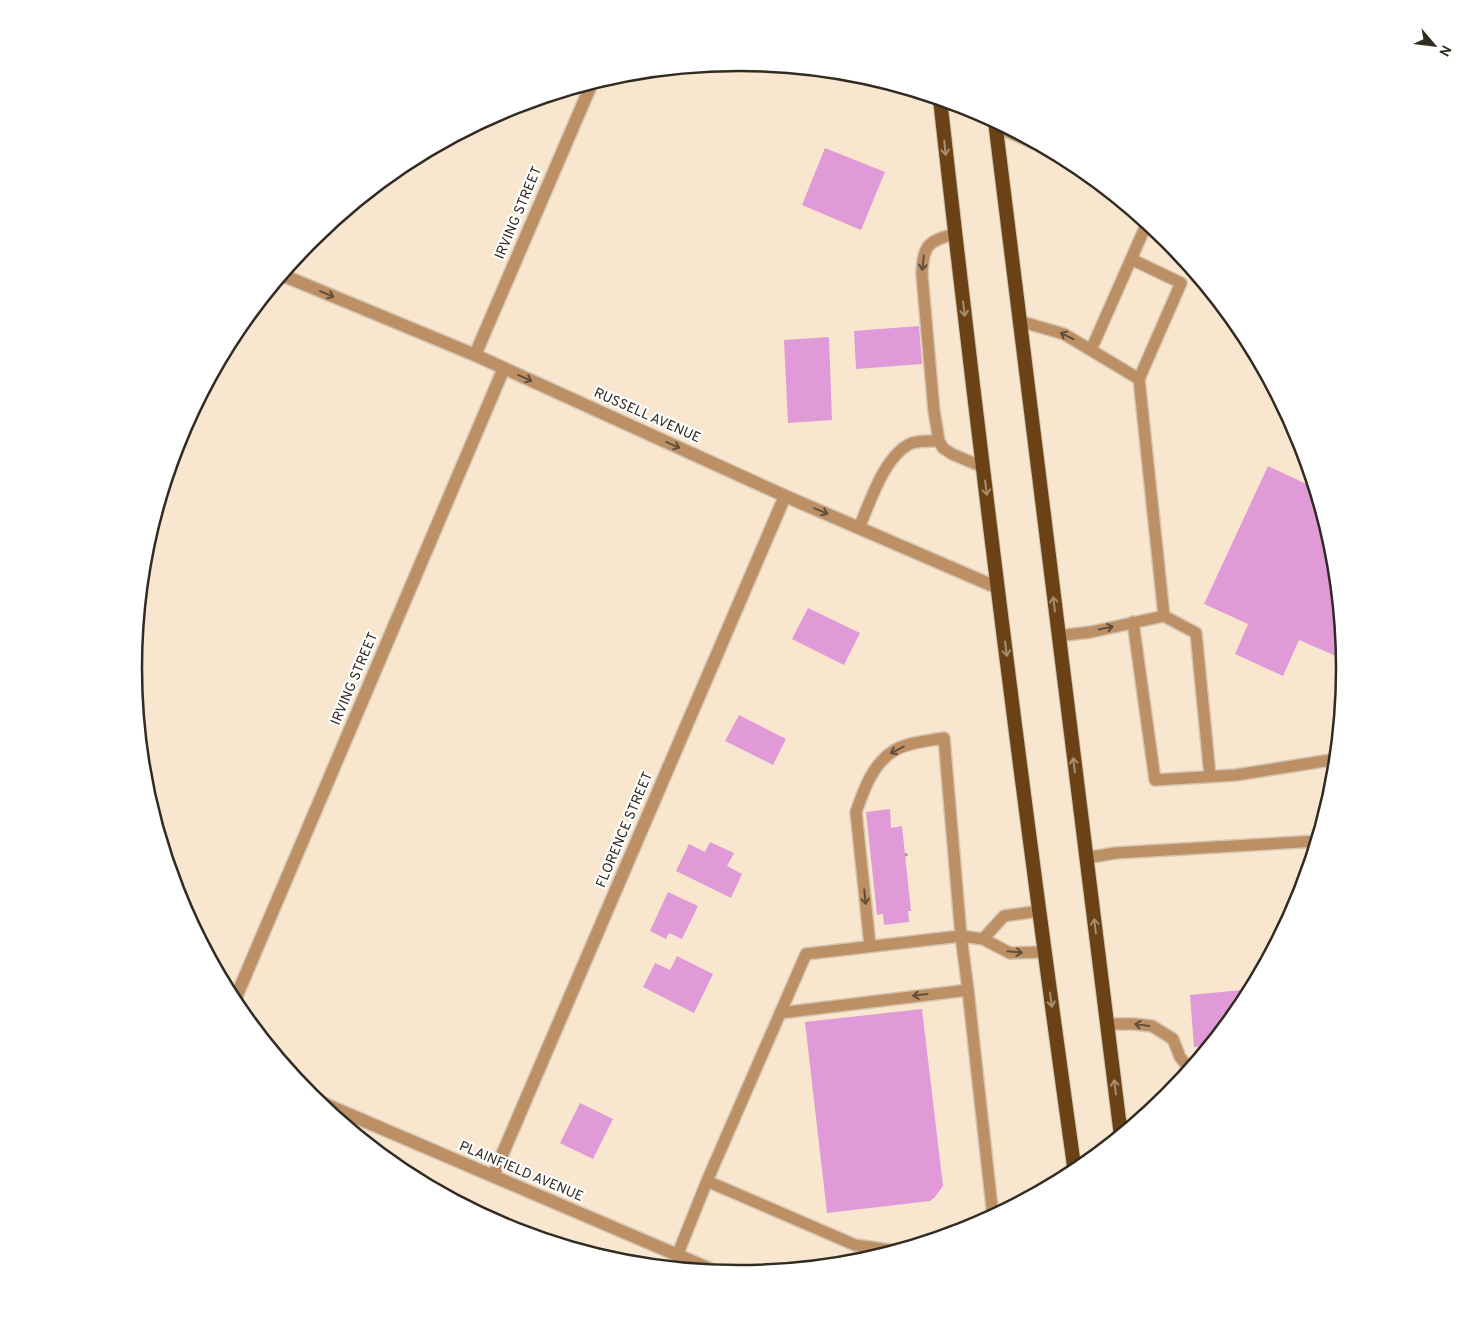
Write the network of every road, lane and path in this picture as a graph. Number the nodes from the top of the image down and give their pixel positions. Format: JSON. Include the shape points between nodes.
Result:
{"nodes":[{"id":1,"x":588,"y":91,"type":"edge"},
{"id":2,"x":941,"y":107,"type":"edge"},
{"id":3,"x":996,"y":129,"type":"edge"},
{"id":4,"x":1144,"y":229,"type":"edge"},
{"id":5,"x":955,"y":234,"type":"junction"},
{"id":6,"x":1131,"y":259,"type":"junction"},
{"id":7,"x":288,"y":277,"type":"edge"},
{"id":8,"x":1019,"y":321,"type":"junction"},
{"id":9,"x":1091,"y":350,"type":"junction"},
{"id":10,"x":475,"y":355,"type":"junction"},
{"id":11,"x":504,"y":368,"type":"junction"},
{"id":12,"x":1139,"y":379,"type":"junction"},
{"id":13,"x":939,"y":441,"type":"junction"},
{"id":14,"x":983,"y":466,"type":"junction"},
{"id":15,"x":785,"y":496,"type":"junction"},
{"id":16,"x":859,"y":528,"type":"junction"},
{"id":17,"x":998,"y":588,"type":"junction"},
{"id":18,"x":1164,"y":616,"type":"junction"},
{"id":19,"x":1134,"y":622,"type":"junction"},
{"id":20,"x":1058,"y":636,"type":"junction"},
{"id":21,"x":1330,"y":759,"type":"edge"},
{"id":22,"x":1210,"y":776,"type":"junction"},
{"id":23,"x":1311,"y":841,"type":"edge"},
{"id":24,"x":910,"y":854,"type":"dead end"},
{"id":25,"x":905,"y":855,"type":"dead end"},
{"id":26,"x":1086,"y":858,"type":"junction"},
{"id":27,"x":1039,"y":911,"type":"junction"},
{"id":28,"x":961,"y":936,"type":"junction"},
{"id":29,"x":983,"y":938,"type":"junction"},
{"id":30,"x":870,"y":946,"type":"junction"},
{"id":31,"x":1044,"y":952,"type":"junction"},
{"id":32,"x":968,"y":990,"type":"junction"},
{"id":33,"x":238,"y":992,"type":"edge"},
{"id":34,"x":780,"y":1013,"type":"junction"},
{"id":35,"x":1107,"y":1024,"type":"junction"},
{"id":36,"x":1186,"y":1065,"type":"edge"},
{"id":37,"x":336,"y":1109,"type":"edge"},
{"id":38,"x":1120,"y":1128,"type":"edge"},
{"id":39,"x":1074,"y":1163,"type":"edge"},
{"id":40,"x":493,"y":1176,"type":"junction"},
{"id":41,"x":707,"y":1181,"type":"junction"},
{"id":42,"x":991,"y":1210,"type":"edge"},
{"id":43,"x":879,"y":1248,"type":"edge"},
{"id":44,"x":678,"y":1256,"type":"junction"},
{"id":45,"x":696,"y":1264,"type":"edge"}],
"edges":[{"from":1,"to":10,"type":"street","name":"IRVING STREET"},
{"from":2,"to":5,"type":"highway","one_way":true},
{"from":3,"to":8,"type":"highway"},
{"from":4,"to":6,"type":"lane"},
{"from":5,"to":13,"type":"lane","one_way":true,"via":[[937,238],[927,245],[923,257],[925,321]]},
{"from":5,"to":14,"type":"highway","one_way":true},
{"from":6,"to":9,"type":"lane"},
{"from":6,"to":12,"type":"lane","via":[[1181,283]]},
{"from":7,"to":10,"type":"street","name":"RUSSELL AVENUE","one_way":true},
{"from":9,"to":8,"type":"lane","one_way":true,"via":[[1064,334]]},
{"from":20,"to":8,"type":"highway","one_way":true},
{"from":9,"to":12,"type":"lane"},
{"from":10,"to":11,"type":"street","name":"RUSSELL AVENUE"},
{"from":11,"to":15,"type":"street","name":"RUSSELL AVENUE","one_way":true},
{"from":11,"to":33,"type":"street","name":"IRVING STREET"},
{"from":12,"to":18,"type":"lane"},
{"from":13,"to":14,"type":"lane","via":[[952,454]]},
{"from":13,"to":16,"type":"lane","via":[[911,443],[894,455]]},
{"from":14,"to":17,"type":"highway","one_way":true},
{"from":15,"to":16,"type":"street","name":"RUSSELL AVENUE","one_way":true},
{"from":15,"to":40,"type":"street","name":"FLORENCE STREET"},
{"from":16,"to":17,"type":"street","name":"RUSSELL AVENUE"},
{"from":17,"to":27,"type":"highway","one_way":true},
{"from":18,"to":19,"type":"lane"},
{"from":18,"to":22,"type":"lane","via":[[1196,633]]},
{"from":20,"to":19,"type":"lane","one_way":true},
{"from":19,"to":22,"type":"lane","via":[[1154,780]]},
{"from":26,"to":20,"type":"highway","one_way":true},
{"from":21,"to":22,"type":"lane","via":[[1236,775]]},
{"from":23,"to":26,"type":"lane","via":[[1115,853]]},
{"from":24,"to":25,"type":"path"},
{"from":35,"to":26,"type":"highway","one_way":true},
{"from":27,"to":29,"type":"lane","via":[[1004,916]]},
{"from":27,"to":31,"type":"highway"},
{"from":28,"to":29,"type":"lane"},
{"from":28,"to":30,"type":"lane"},
{"from":28,"to":30,"type":"lane","one_way":true,"via":[[944,738],[910,744],[886,757],[875,768],[861,797],[856,812]]},
{"from":28,"to":32,"type":"lane"},
{"from":29,"to":31,"type":"lane","one_way":true,"via":[[1010,953]]},
{"from":30,"to":34,"type":"lane","via":[[806,954]]},
{"from":31,"to":39,"type":"highway","one_way":true},
{"from":32,"to":34,"type":"lane","one_way":true},
{"from":32,"to":42,"type":"lane"},
{"from":34,"to":41,"type":"lane"},
{"from":36,"to":35,"type":"lane","one_way":true,"via":[[1173,1039],[1152,1026]]},
{"from":38,"to":35,"type":"highway","one_way":true},
{"from":37,"to":40,"type":"street","name":"PLAINFIELD AVENUE"},
{"from":40,"to":44,"type":"street","name":"PLAINFIELD AVENUE"},
{"from":41,"to":43,"type":"lane","via":[[855,1245]]},
{"from":41,"to":44,"type":"lane"},
{"from":44,"to":45,"type":"street","name":"PLAINFIELD AVENUE"}]}
